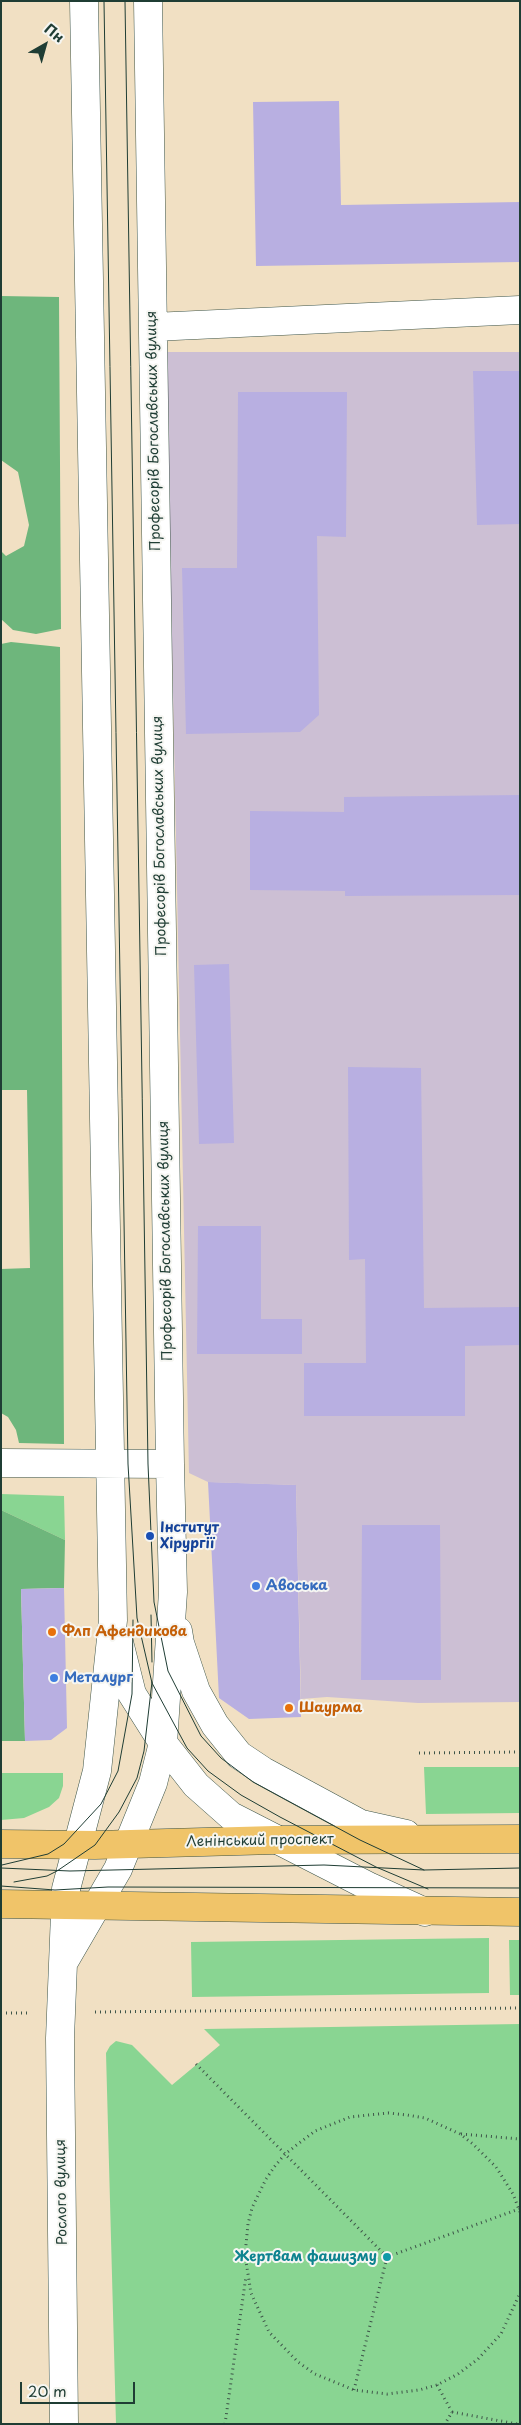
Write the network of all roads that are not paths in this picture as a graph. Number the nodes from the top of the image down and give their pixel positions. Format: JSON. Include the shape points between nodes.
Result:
{"nodes":[{"id":1,"x":84,"y":1,"type":"edge"},
{"id":2,"x":148,"y":1,"type":"edge"},
{"id":3,"x":520,"y":310,"type":"edge"},
{"id":4,"x":153,"y":327,"type":"junction"},
{"id":5,"x":1,"y":1463,"type":"edge"},
{"id":6,"x":109,"y":1463,"type":"junction"},
{"id":7,"x":170,"y":1464,"type":"junction"},
{"id":8,"x":174,"y":1592,"type":"junction"},
{"id":9,"x":113,"y":1620,"type":"junction"},
{"id":10,"x":163,"y":1742,"type":"junction"},
{"id":11,"x":520,"y":1839,"type":"edge"},
{"id":12,"x":275,"y":1840,"type":"junction"},
{"id":13,"x":430,"y":1840,"type":"junction"},
{"id":14,"x":130,"y":1842,"type":"junction"},
{"id":15,"x":1,"y":1844,"type":"edge"},
{"id":16,"x":76,"y":1844,"type":"junction"},
{"id":17,"x":1,"y":1904,"type":"edge"},
{"id":18,"x":65,"y":1904,"type":"junction"},
{"id":19,"x":98,"y":1904,"type":"junction"},
{"id":20,"x":427,"y":1912,"type":"junction"},
{"id":21,"x":520,"y":1912,"type":"edge"},
{"id":22,"x":64,"y":1961,"type":"junction"},
{"id":23,"x":64,"y":2424,"type":"edge"}],
"edges":[{"from":1,"to":6,"type":"street"},
{"from":2,"to":4,"type":"street","name":"Професорів Богославських вулиця"},
{"from":3,"to":4,"type":"street"},
{"from":4,"to":7,"type":"street","name":"Професорів Богославських вулиця"},
{"from":5,"to":6,"type":"street"},
{"from":6,"to":7,"type":"street"},
{"from":6,"to":9,"type":"street"},
{"from":7,"to":8,"type":"street","name":"Професорів Богославських вулиця"},
{"from":8,"to":10,"type":"street","name":"Професорів Богославських вулиця"},
{"from":8,"to":13,"type":"street","via":[[180,1643],[196,1691],[214,1725],[239,1754],[263,1772],[361,1824]]},
{"from":9,"to":10,"type":"street","via":[[132,1694]]},
{"from":9,"to":16,"type":"street","name":"Рослого вулиця","via":[[97,1771]]},
{"from":10,"to":12,"type":"street","via":[[196,1785],[231,1816]]},
{"from":10,"to":14,"type":"street","name":"Професорів Богославських вулиця"},
{"from":11,"to":13,"type":"main road","name":"Ленінський проспект"},
{"from":12,"to":13,"type":"main road","name":"Ленінський проспект"},
{"from":12,"to":14,"type":"main road","name":"Ленінський проспект"},
{"from":12,"to":20,"type":"street"},
{"from":14,"to":16,"type":"main road","name":"Ленінський проспект"},
{"from":14,"to":19,"type":"street","name":"Професорів Богославських вулиця"},
{"from":15,"to":16,"type":"main road","name":"Ленінський проспект"},
{"from":16,"to":18,"type":"street","name":"Рослого вулиця"},
{"from":17,"to":18,"type":"main road"},
{"from":18,"to":19,"type":"main road"},
{"from":18,"to":22,"type":"street","name":"Рослого вулиця"},
{"from":19,"to":20,"type":"main road"},
{"from":19,"to":22,"type":"street","name":"Професорів Богославських вулиця"},
{"from":20,"to":21,"type":"main road"},
{"from":22,"to":23,"type":"street","name":"Рослого вулиця","via":[[61,2012]]}]}
